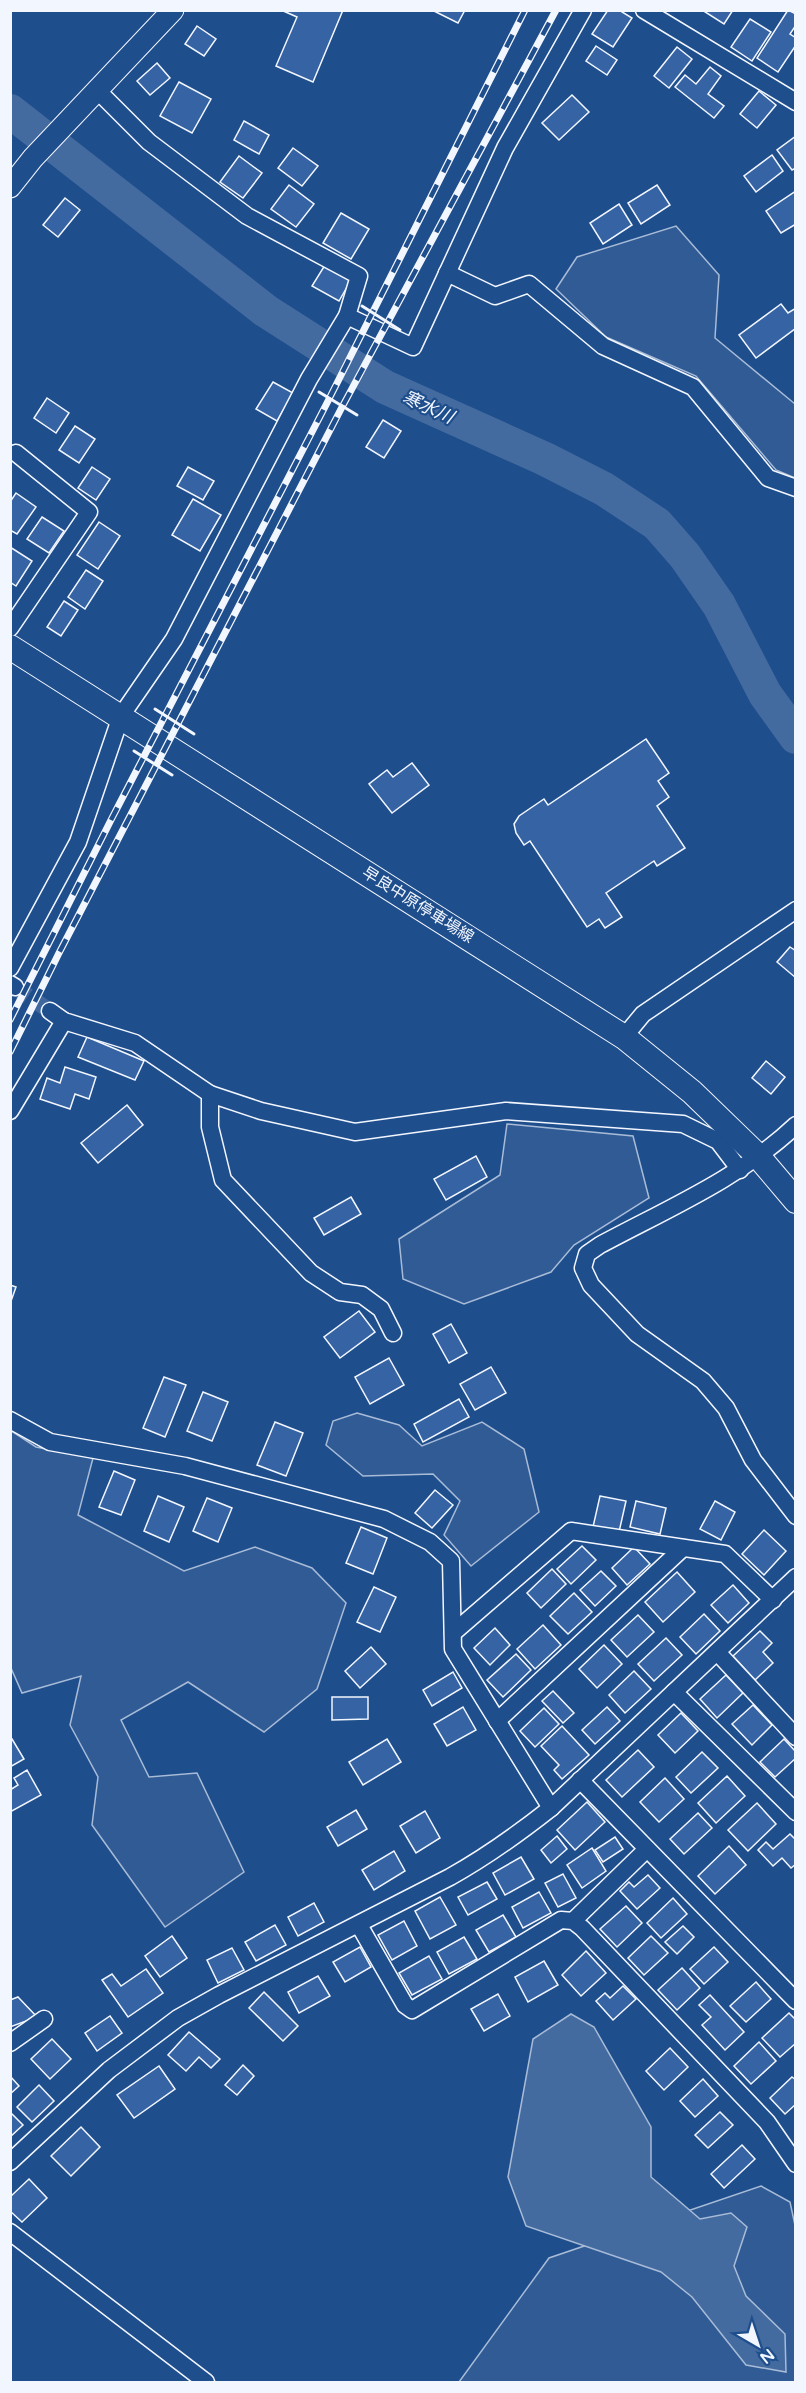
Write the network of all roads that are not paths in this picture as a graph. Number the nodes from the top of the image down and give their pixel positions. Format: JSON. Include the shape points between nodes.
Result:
{"nodes":[{"id":1,"x":173,"y":10,"type":"edge"},
{"id":2,"x":583,"y":10,"type":"edge"},
{"id":3,"x":644,"y":10,"type":"edge"},
{"id":4,"x":98,"y":90,"type":"junction"},
{"id":5,"x":795,"y":102,"type":"edge"},
{"id":6,"x":10,"y":187,"type":"edge"},
{"id":7,"x":447,"y":273,"type":"junction"},
{"id":8,"x":347,"y":316,"type":"junction"},
{"id":9,"x":16,"y":453,"type":"dead end"},
{"id":10,"x":795,"y":488,"type":"edge"},
{"id":11,"x":10,"y":628,"type":"edge"},
{"id":12,"x":10,"y":647,"type":"edge"},
{"id":13,"x":121,"y":716,"type":"junction"},
{"id":14,"x":795,"y":910,"type":"edge"},
{"id":15,"x":10,"y":968,"type":"edge"},
{"id":16,"x":624,"y":1036,"type":"junction"},
{"id":17,"x":210,"y":1094,"type":"junction"},
{"id":18,"x":10,"y":1111,"type":"edge"},
{"id":19,"x":795,"y":1125,"type":"edge"},
{"id":20,"x":749,"y":1162,"type":"junction"},
{"id":21,"x":795,"y":1201,"type":"edge"},
{"id":22,"x":393,"y":1333,"type":"dead end"},
{"id":23,"x":10,"y":1420,"type":"edge"},
{"id":24,"x":795,"y":1516,"type":"edge"},
{"id":25,"x":683,"y":1548,"type":"junction"},
{"id":26,"x":794,"y":1583,"type":"edge"},
{"id":27,"x":773,"y":1600,"type":"junction"},
{"id":28,"x":453,"y":1634,"type":"junction"},
{"id":29,"x":717,"y":1652,"type":"junction"},
{"id":30,"x":674,"y":1692,"type":"junction"},
{"id":31,"x":497,"y":1721,"type":"junction"},
{"id":32,"x":795,"y":1737,"type":"edge"},
{"id":33,"x":580,"y":1780,"type":"junction"},
{"id":34,"x":551,"y":1808,"type":"junction"},
{"id":35,"x":795,"y":1812,"type":"edge"},
{"id":36,"x":647,"y":1849,"type":"junction"},
{"id":37,"x":573,"y":1921,"type":"junction"},
{"id":38,"x":359,"y":1925,"type":"junction"},
{"id":39,"x":795,"y":2001,"type":"edge"},
{"id":40,"x":44,"y":2019,"type":"dead end"},
{"id":41,"x":10,"y":2043,"type":"edge"},
{"id":42,"x":10,"y":2162,"type":"edge"},
{"id":43,"x":795,"y":2164,"type":"edge"},
{"id":44,"x":10,"y":2232,"type":"edge"},
{"id":45,"x":206,"y":2382,"type":"edge"}],
"edges":[{"from":1,"to":4,"type":"street"},
{"from":2,"to":7,"type":"street","via":[[505,148]]},
{"from":3,"to":5,"type":"street"},
{"from":4,"to":6,"type":"street"},
{"from":4,"to":8,"type":"street","via":[[149,142],[247,216],[359,276]]},
{"from":7,"to":8,"type":"street","via":[[412,346]]},
{"from":7,"to":10,"type":"street","via":[[495,296],[529,284],[603,346],[693,387],[768,478]]},
{"from":8,"to":13,"type":"street","via":[[309,379],[174,639]]},
{"from":9,"to":11,"type":"street","via":[[89,512]]},
{"from":12,"to":13,"type":"main road","name":"早良中原停車場線"},
{"from":13,"to":15,"type":"street","via":[[78,842]]},
{"from":13,"to":16,"type":"main road","name":"早良中原停車場線"},
{"from":14,"to":16,"type":"street","via":[[643,1014]]},
{"from":16,"to":20,"type":"main road","name":"早良中原停車場線","via":[[692,1092]]},
{"from":17,"to":18,"type":"street","via":[[135,1043],[57,1016]]},
{"from":17,"to":20,"type":"street","via":[[261,1111],[355,1132],[506,1111],[683,1124]]},
{"from":17,"to":22,"type":"street","via":[[210,1127],[223,1180],[311,1273],[340,1292],[362,1295],[381,1309]]},
{"from":19,"to":20,"type":"street","via":[[774,1146]]},
{"from":20,"to":21,"type":"main road","name":"早良中原停車場線"},
{"from":20,"to":24,"type":"street","via":[[600,1245],[587,1254],[583,1268],[591,1284],[637,1334],[702,1381],[726,1408],[753,1460]]},
{"from":23,"to":28,"type":"street","via":[[50,1442],[185,1466],[384,1519],[430,1542],[451,1561]]},
{"from":25,"to":27,"type":"street","via":[[726,1554]]},
{"from":25,"to":28,"type":"street","via":[[571,1531]]},
{"from":25,"to":31,"type":"street"},
{"from":26,"to":27,"type":"street"},
{"from":27,"to":29,"type":"street"},
{"from":28,"to":31,"type":"street","via":[[453,1649]]},
{"from":29,"to":30,"type":"street"},
{"from":29,"to":32,"type":"street"},
{"from":30,"to":33,"type":"street"},
{"from":30,"to":35,"type":"street"},
{"from":31,"to":34,"type":"street"},
{"from":33,"to":34,"type":"street"},
{"from":33,"to":36,"type":"street"},
{"from":34,"to":38,"type":"street","via":[[485,1858]]},
{"from":36,"to":37,"type":"street"},
{"from":36,"to":39,"type":"street"},
{"from":37,"to":38,"type":"street","via":[[561,1920],[412,2010],[405,2005]]},
{"from":37,"to":43,"type":"street","via":[[767,2122]]},
{"from":38,"to":42,"type":"street","via":[[178,2018],[109,2070]]},
{"from":40,"to":41,"type":"street"},
{"from":44,"to":45,"type":"street"}]}
